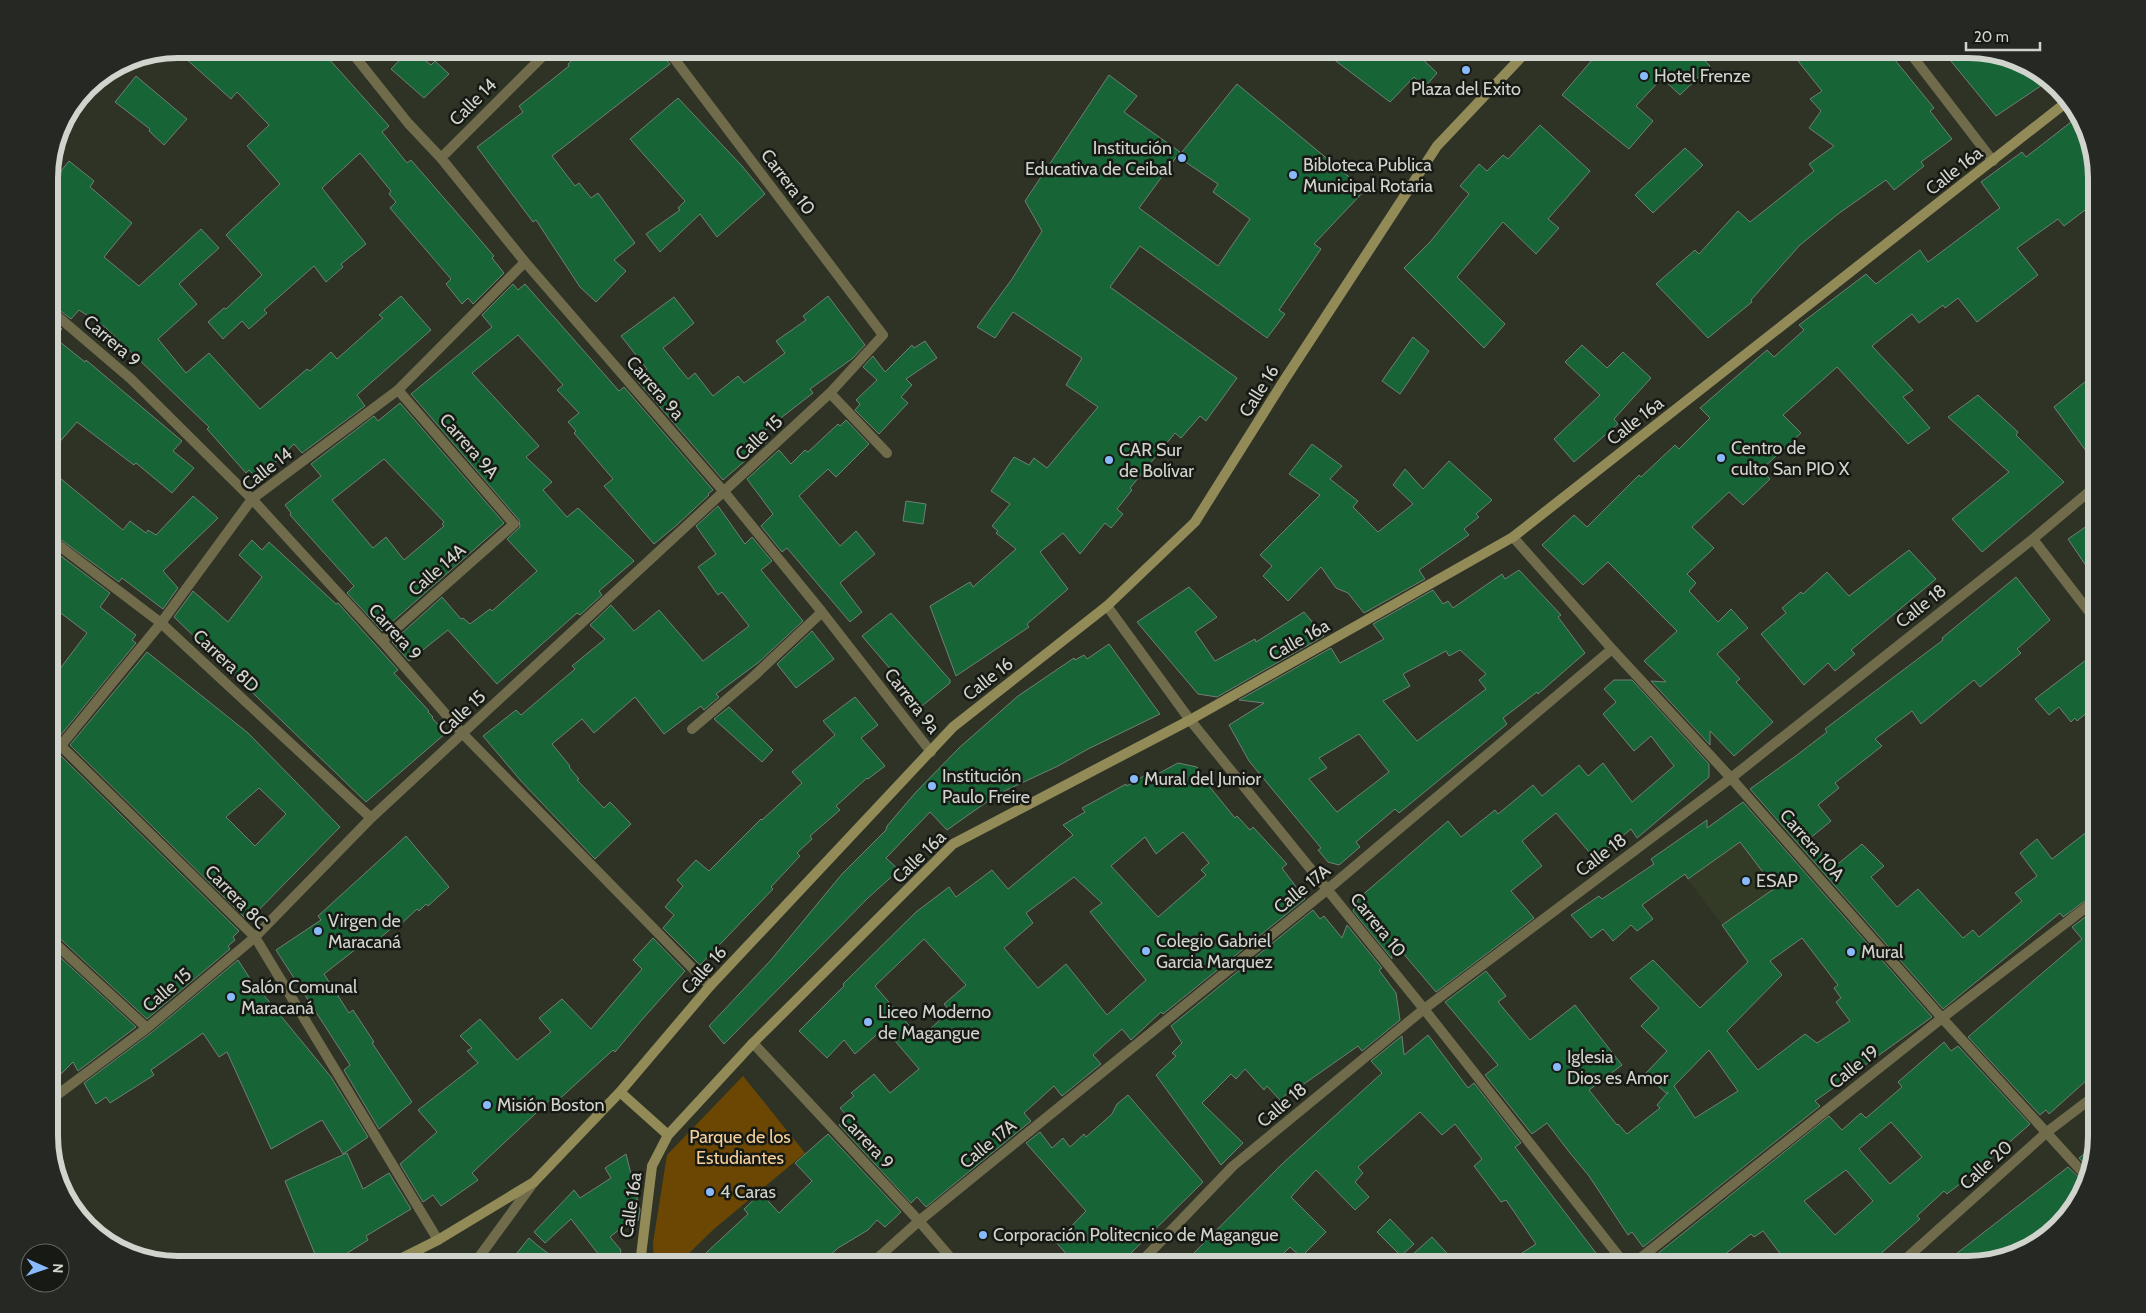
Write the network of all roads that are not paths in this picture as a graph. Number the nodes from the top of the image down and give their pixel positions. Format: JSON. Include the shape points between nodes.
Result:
{"nodes":[{"id":1,"x":356,"y":58,"type":"edge"},
{"id":2,"x":541,"y":58,"type":"edge"},
{"id":3,"x":674,"y":58,"type":"edge"},
{"id":4,"x":1520,"y":58,"type":"edge"},
{"id":5,"x":1914,"y":58,"type":"edge"},
{"id":6,"x":2064,"y":105,"type":"edge"},
{"id":7,"x":441,"y":158,"type":"junction"},
{"id":8,"x":1993,"y":161,"type":"junction"},
{"id":9,"x":525,"y":262,"type":"junction"},
{"id":10,"x":58,"y":317,"type":"edge"},
{"id":11,"x":883,"y":335,"type":"joint"},
{"id":12,"x":398,"y":390,"type":"junction"},
{"id":13,"x":830,"y":393,"type":"junction"},
{"id":14,"x":886,"y":452,"type":"dead end"},
{"id":15,"x":2088,"y":492,"type":"edge"},
{"id":16,"x":725,"y":493,"type":"junction"},
{"id":17,"x":252,"y":499,"type":"junction"},
{"id":18,"x":514,"y":524,"type":"joint"},
{"id":19,"x":1513,"y":537,"type":"junction"},
{"id":20,"x":2032,"y":539,"type":"junction"},
{"id":21,"x":58,"y":545,"type":"edge"},
{"id":22,"x":1107,"y":606,"type":"junction"},
{"id":23,"x":2088,"y":611,"type":"edge"},
{"id":24,"x":822,"y":612,"type":"junction"},
{"id":25,"x":161,"y":623,"type":"junction"},
{"id":26,"x":382,"y":641,"type":"junction"},
{"id":27,"x":1612,"y":650,"type":"junction"},
{"id":28,"x":1190,"y":720,"type":"junction"},
{"id":29,"x":692,"y":729,"type":"dead end"},
{"id":30,"x":463,"y":734,"type":"junction"},
{"id":31,"x":60,"y":745,"type":"junction"},
{"id":32,"x":58,"y":748,"type":"edge"},
{"id":33,"x":931,"y":752,"type":"junction"},
{"id":34,"x":1731,"y":778,"type":"junction"},
{"id":35,"x":371,"y":818,"type":"junction"},
{"id":36,"x":1328,"y":889,"type":"junction"},
{"id":37,"x":2088,"y":906,"type":"edge"},
{"id":38,"x":255,"y":937,"type":"junction"},
{"id":39,"x":58,"y":946,"type":"edge"},
{"id":40,"x":710,"y":986,"type":"junction"},
{"id":41,"x":1424,"y":1009,"type":"junction"},
{"id":42,"x":1942,"y":1018,"type":"junction"},
{"id":43,"x":147,"y":1028,"type":"junction"},
{"id":44,"x":753,"y":1043,"type":"junction"},
{"id":45,"x":620,"y":1092,"type":"junction"},
{"id":46,"x":58,"y":1094,"type":"edge"},
{"id":47,"x":2088,"y":1101,"type":"edge"},
{"id":48,"x":2047,"y":1132,"type":"junction"},
{"id":49,"x":668,"y":1135,"type":"junction"},
{"id":50,"x":2082,"y":1172,"type":"edge"},
{"id":51,"x":534,"y":1182,"type":"junction"},
{"id":52,"x":920,"y":1221,"type":"junction"},
{"id":53,"x":438,"y":1240,"type":"junction"},
{"id":54,"x":406,"y":1256,"type":"edge"},
{"id":55,"x":480,"y":1256,"type":"edge"},
{"id":56,"x":641,"y":1256,"type":"edge"},
{"id":57,"x":880,"y":1256,"type":"edge"},
{"id":58,"x":949,"y":1256,"type":"edge"},
{"id":59,"x":1146,"y":1256,"type":"edge"},
{"id":60,"x":1619,"y":1256,"type":"edge"},
{"id":61,"x":1643,"y":1256,"type":"edge"},
{"id":62,"x":1909,"y":1256,"type":"edge"}],
"edges":[{"from":1,"to":7,"type":"street","name":"Carrera 9a","via":[[408,123]]},
{"from":2,"to":7,"type":"street","name":"Calle 14"},
{"from":3,"to":11,"type":"street","name":"Carrera 10"},
{"from":4,"to":22,"type":"main road","name":"Calle 16","via":[[1437,146],[1195,522]]},
{"from":5,"to":8,"type":"street"},
{"from":6,"to":8,"type":"main road","name":"Calle 16a"},
{"from":7,"to":9,"type":"street","name":"Carrera 9a"},
{"from":8,"to":19,"type":"main road","name":"Calle 16a"},
{"from":9,"to":12,"type":"street","name":"Calle 14"},
{"from":9,"to":16,"type":"street","name":"Carrera 9a"},
{"from":10,"to":17,"type":"street","name":"Carrera 9","via":[[131,379]]},
{"from":11,"to":13,"type":"street","name":"Calle 15"},
{"from":12,"to":17,"type":"street","name":"Calle 14"},
{"from":12,"to":18,"type":"street","name":"Carrera 9A"},
{"from":13,"to":14,"type":"street"},
{"from":13,"to":16,"type":"street","name":"Calle 15"},
{"from":15,"to":20,"type":"street","name":"Calle 18"},
{"from":16,"to":24,"type":"street","name":"Carrera 9a"},
{"from":16,"to":30,"type":"street","name":"Calle 15"},
{"from":17,"to":25,"type":"street","name":"Calle 14"},
{"from":17,"to":26,"type":"street","name":"Carrera 9"},
{"from":18,"to":26,"type":"street","name":"Calle 14A"},
{"from":19,"to":27,"type":"street","name":"Carrera 10A"},
{"from":19,"to":28,"type":"main road","name":"Calle 16a"},
{"from":20,"to":23,"type":"street"},
{"from":20,"to":34,"type":"street","name":"Calle 18"},
{"from":21,"to":25,"type":"street","name":"Carrera 8D"},
{"from":22,"to":28,"type":"street","name":"Carrera 10"},
{"from":22,"to":33,"type":"main road","name":"Calle 16","via":[[953,727]]},
{"from":24,"to":29,"type":"street"},
{"from":24,"to":33,"type":"street","name":"Carrera 9a"},
{"from":25,"to":31,"type":"street","name":"Calle 14"},
{"from":25,"to":35,"type":"street","name":"Carrera 8D"},
{"from":26,"to":30,"type":"street","name":"Carrera 9"},
{"from":27,"to":34,"type":"street","name":"Carrera 10A"},
{"from":27,"to":36,"type":"street","name":"Calle 17A"},
{"from":28,"to":36,"type":"street","name":"Carrera 10"},
{"from":28,"to":44,"type":"main road","name":"Calle 16a","via":[[953,844]]},
{"from":30,"to":35,"type":"street","name":"Calle 15"},
{"from":30,"to":40,"type":"street","name":"Carrera 9"},
{"from":31,"to":32,"type":"street","name":"Calle 14"},
{"from":31,"to":38,"type":"street","name":"Carrera 8C"},
{"from":33,"to":40,"type":"main road","name":"Calle 16"},
{"from":34,"to":41,"type":"street","name":"Calle 18"},
{"from":34,"to":42,"type":"street","name":"Carrera 10A"},
{"from":35,"to":38,"type":"street","name":"Calle 15"},
{"from":36,"to":41,"type":"street","name":"Carrera 10"},
{"from":36,"to":52,"type":"street","name":"Calle 17A"},
{"from":37,"to":42,"type":"street","name":"Calle 19"},
{"from":38,"to":43,"type":"street","name":"Calle 15"},
{"from":38,"to":53,"type":"street","name":"Carrera 8C"},
{"from":39,"to":43,"type":"street"},
{"from":40,"to":45,"type":"main road","name":"Calle 16"},
{"from":41,"to":59,"type":"street","name":"Calle 18","via":[[1233,1166]]},
{"from":41,"to":60,"type":"street","name":"Carrera 10"},
{"from":42,"to":48,"type":"street","name":"Carrera 10A"},
{"from":42,"to":61,"type":"street","name":"Calle 19"},
{"from":43,"to":46,"type":"street","name":"Calle 15"},
{"from":44,"to":49,"type":"main road","name":"Calle 16a"},
{"from":44,"to":52,"type":"street","name":"Carrera 9"},
{"from":45,"to":49,"type":"main road"},
{"from":45,"to":51,"type":"main road","name":"Calle 16"},
{"from":47,"to":48,"type":"street","name":"Calle 20"},
{"from":48,"to":50,"type":"street","name":"Carrera 10A"},
{"from":48,"to":62,"type":"street","name":"Calle 20"},
{"from":49,"to":56,"type":"main road","name":"Calle 16a","via":[[652,1166]]},
{"from":51,"to":53,"type":"main road","name":"Calle 16"},
{"from":51,"to":55,"type":"street"},
{"from":52,"to":57,"type":"street","name":"Calle 17A"},
{"from":52,"to":58,"type":"street","name":"Carrera 9"},
{"from":53,"to":54,"type":"main road","name":"Calle 16"}]}
